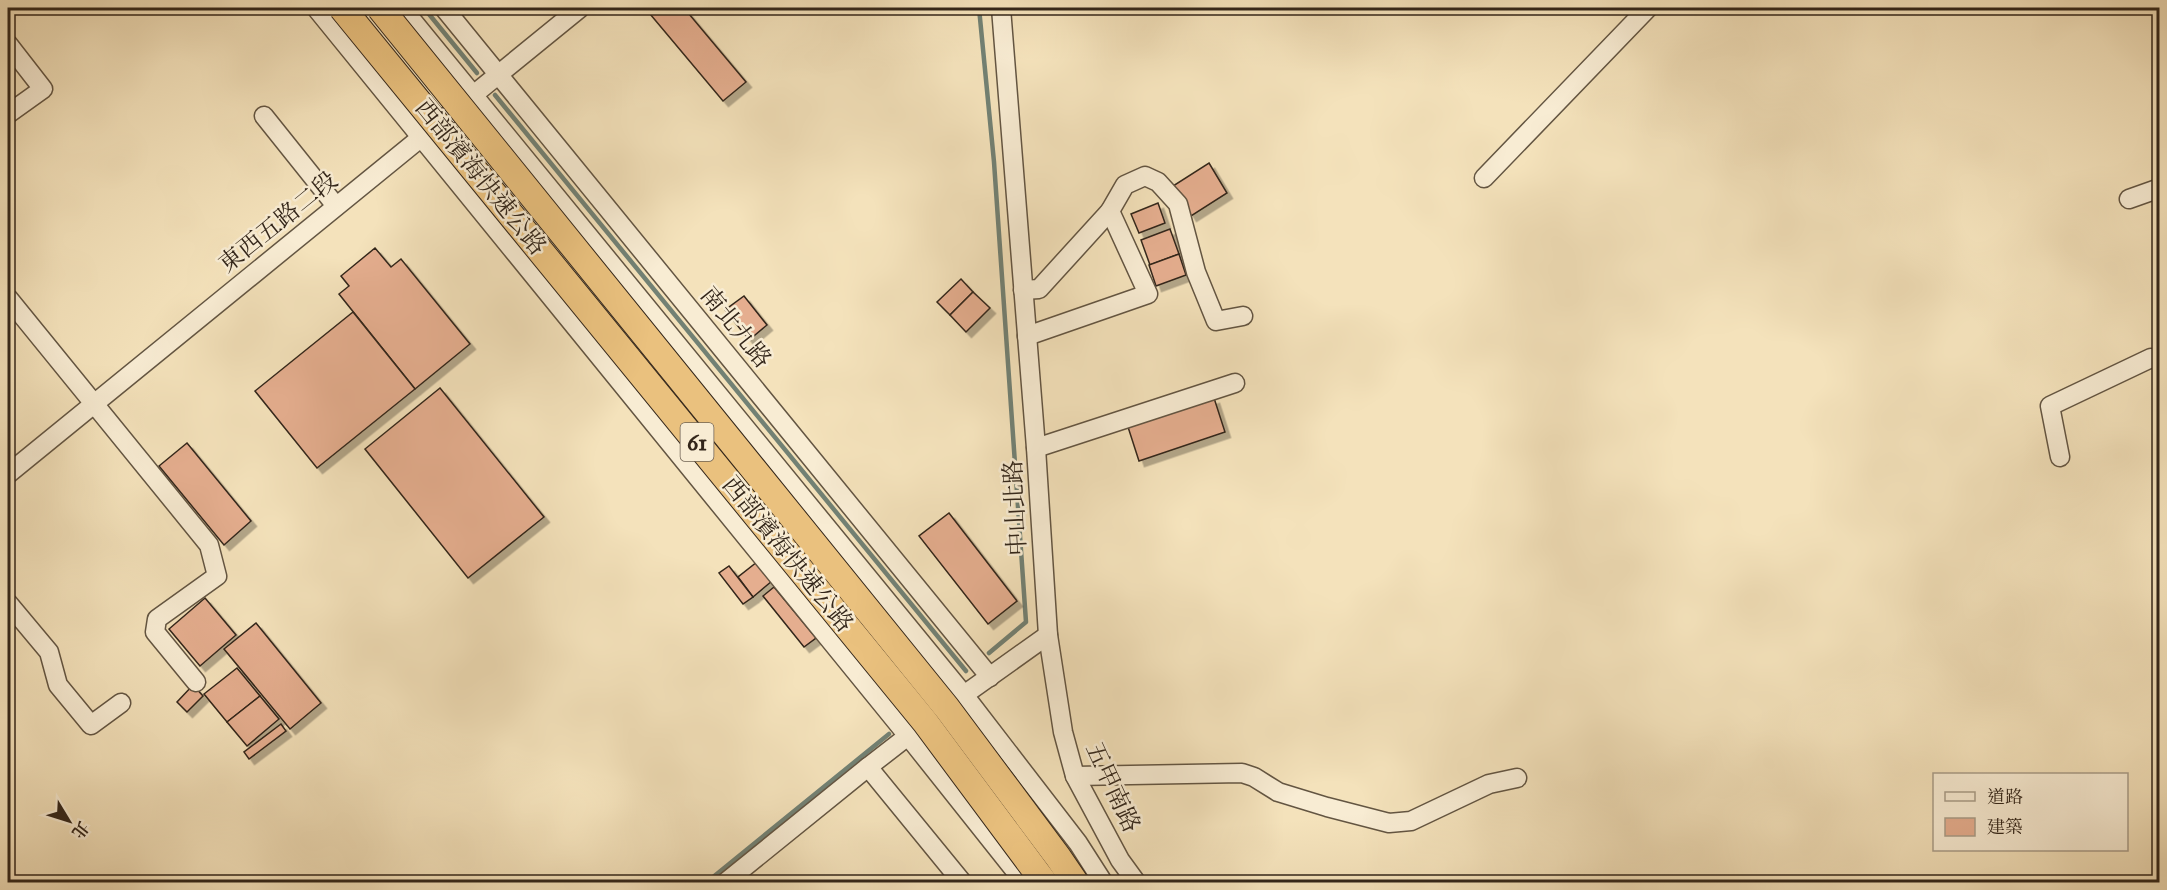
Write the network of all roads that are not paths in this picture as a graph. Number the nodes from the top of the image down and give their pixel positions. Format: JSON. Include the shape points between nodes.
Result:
{"nodes":[{"id":1,"x":316,"y":8,"type":"edge"},
{"id":2,"x":342,"y":8,"type":"edge"},
{"id":3,"x":380,"y":8,"type":"edge"},
{"id":4,"x":402,"y":8,"type":"edge"},
{"id":5,"x":444,"y":8,"type":"edge"},
{"id":6,"x":580,"y":8,"type":"edge"},
{"id":7,"x":1001,"y":8,"type":"edge"},
{"id":8,"x":1648,"y":8,"type":"edge"},
{"id":9,"x":8,"y":44,"type":"edge"},
{"id":10,"x":499,"y":74,"type":"junction"},
{"id":11,"x":473,"y":95,"type":"junction"},
{"id":12,"x":8,"y":114,"type":"edge"},
{"id":13,"x":264,"y":116,"type":"dead end"},
{"id":14,"x":421,"y":137,"type":"junction"},
{"id":15,"x":1484,"y":178,"type":"dead end"},
{"id":16,"x":2160,"y":188,"type":"edge"},
{"id":17,"x":2129,"y":199,"type":"dead end"},
{"id":18,"x":336,"y":206,"type":"junction"},
{"id":19,"x":1110,"y":211,"type":"junction"},
{"id":20,"x":1023,"y":290,"type":"junction"},
{"id":21,"x":8,"y":298,"type":"edge"},
{"id":22,"x":1243,"y":316,"type":"dead end"},
{"id":23,"x":1027,"y":336,"type":"junction"},
{"id":24,"x":2160,"y":361,"type":"edge"},
{"id":25,"x":1235,"y":383,"type":"dead end"},
{"id":26,"x":93,"y":405,"type":"junction"},
{"id":27,"x":1036,"y":448,"type":"junction"},
{"id":28,"x":2060,"y":457,"type":"dead end"},
{"id":29,"x":8,"y":474,"type":"edge"},
{"id":30,"x":8,"y":603,"type":"edge"},
{"id":31,"x":1048,"y":635,"type":"junction"},
{"id":32,"x":990,"y":677,"type":"junction"},
{"id":33,"x":196,"y":682,"type":"dead end"},
{"id":34,"x":964,"y":695,"type":"junction"},
{"id":35,"x":121,"y":703,"type":"dead end"},
{"id":36,"x":908,"y":736,"type":"junction"},
{"id":37,"x":868,"y":767,"type":"junction"},
{"id":38,"x":1075,"y":776,"type":"junction"},
{"id":39,"x":1517,"y":778,"type":"dead end"},
{"id":40,"x":726,"y":882,"type":"edge"},
{"id":41,"x":962,"y":882,"type":"edge"},
{"id":42,"x":1024,"y":882,"type":"edge"},
{"id":43,"x":1044,"y":882,"type":"edge"},
{"id":44,"x":1075,"y":882,"type":"edge"},
{"id":45,"x":1103,"y":882,"type":"edge"},
{"id":46,"x":1136,"y":882,"type":"edge"}],
"edges":[{"from":1,"to":14,"type":"street"},
{"from":2,"to":43,"type":"highway","name":"西部濱海快速公路","number":"61","bridge":true,"via":[[925,722]]},
{"from":3,"to":44,"type":"highway","name":"西部濱海快速公路","number":"61","bridge":true,"via":[[947,708]]},
{"from":4,"to":11,"type":"street"},
{"from":5,"to":10,"type":"street","name":"南北九路"},
{"from":6,"to":10,"type":"street","name":"東西五路二段"},
{"from":7,"to":20,"type":"street","name":"中山北路"},
{"from":8,"to":15,"type":"street"},
{"from":9,"to":12,"type":"street","via":[[43,89]]},
{"from":10,"to":11,"type":"street","name":"東西五路二段"},
{"from":10,"to":32,"type":"street","name":"南北九路"},
{"from":11,"to":14,"type":"street","name":"東西五路二段"},
{"from":11,"to":34,"type":"street"},
{"from":13,"to":18,"type":"street"},
{"from":14,"to":18,"type":"street","name":"東西五路二段"},
{"from":14,"to":36,"type":"street"},
{"from":16,"to":17,"type":"street"},
{"from":18,"to":26,"type":"street","name":"東西五路二段"},
{"from":19,"to":20,"type":"street","via":[[1039,289]]},
{"from":19,"to":22,"type":"street","via":[[1125,185],[1145,176],[1158,182],[1178,204],[1196,272],[1216,321]]},
{"from":19,"to":23,"type":"street","via":[[1148,294]]},
{"from":20,"to":23,"type":"street","name":"中山北路"},
{"from":21,"to":26,"type":"street"},
{"from":23,"to":27,"type":"street","name":"中山北路"},
{"from":24,"to":28,"type":"street","via":[[2151,357],[2050,406]]},
{"from":25,"to":27,"type":"street"},
{"from":26,"to":29,"type":"street","name":"東西五路二段"},
{"from":26,"to":33,"type":"street","via":[[209,545],[216,576],[157,619],[155,632]]},
{"from":27,"to":31,"type":"street","name":"中山北路"},
{"from":30,"to":35,"type":"street","via":[[49,652],[58,685],[91,725]]},
{"from":31,"to":32,"type":"street"},
{"from":31,"to":38,"type":"street","name":"五甲南路","via":[[1063,732]]},
{"from":32,"to":34,"type":"street"},
{"from":34,"to":36,"type":"street"},
{"from":34,"to":45,"type":"street","via":[[1078,843]]},
{"from":36,"to":37,"type":"street"},
{"from":36,"to":42,"type":"street"},
{"from":37,"to":40,"type":"street"},
{"from":37,"to":41,"type":"street"},
{"from":38,"to":39,"type":"street","via":[[1242,773],[1278,792],[1389,823],[1411,821],[1489,784]]},
{"from":38,"to":46,"type":"street","name":"五甲南路"}]}
